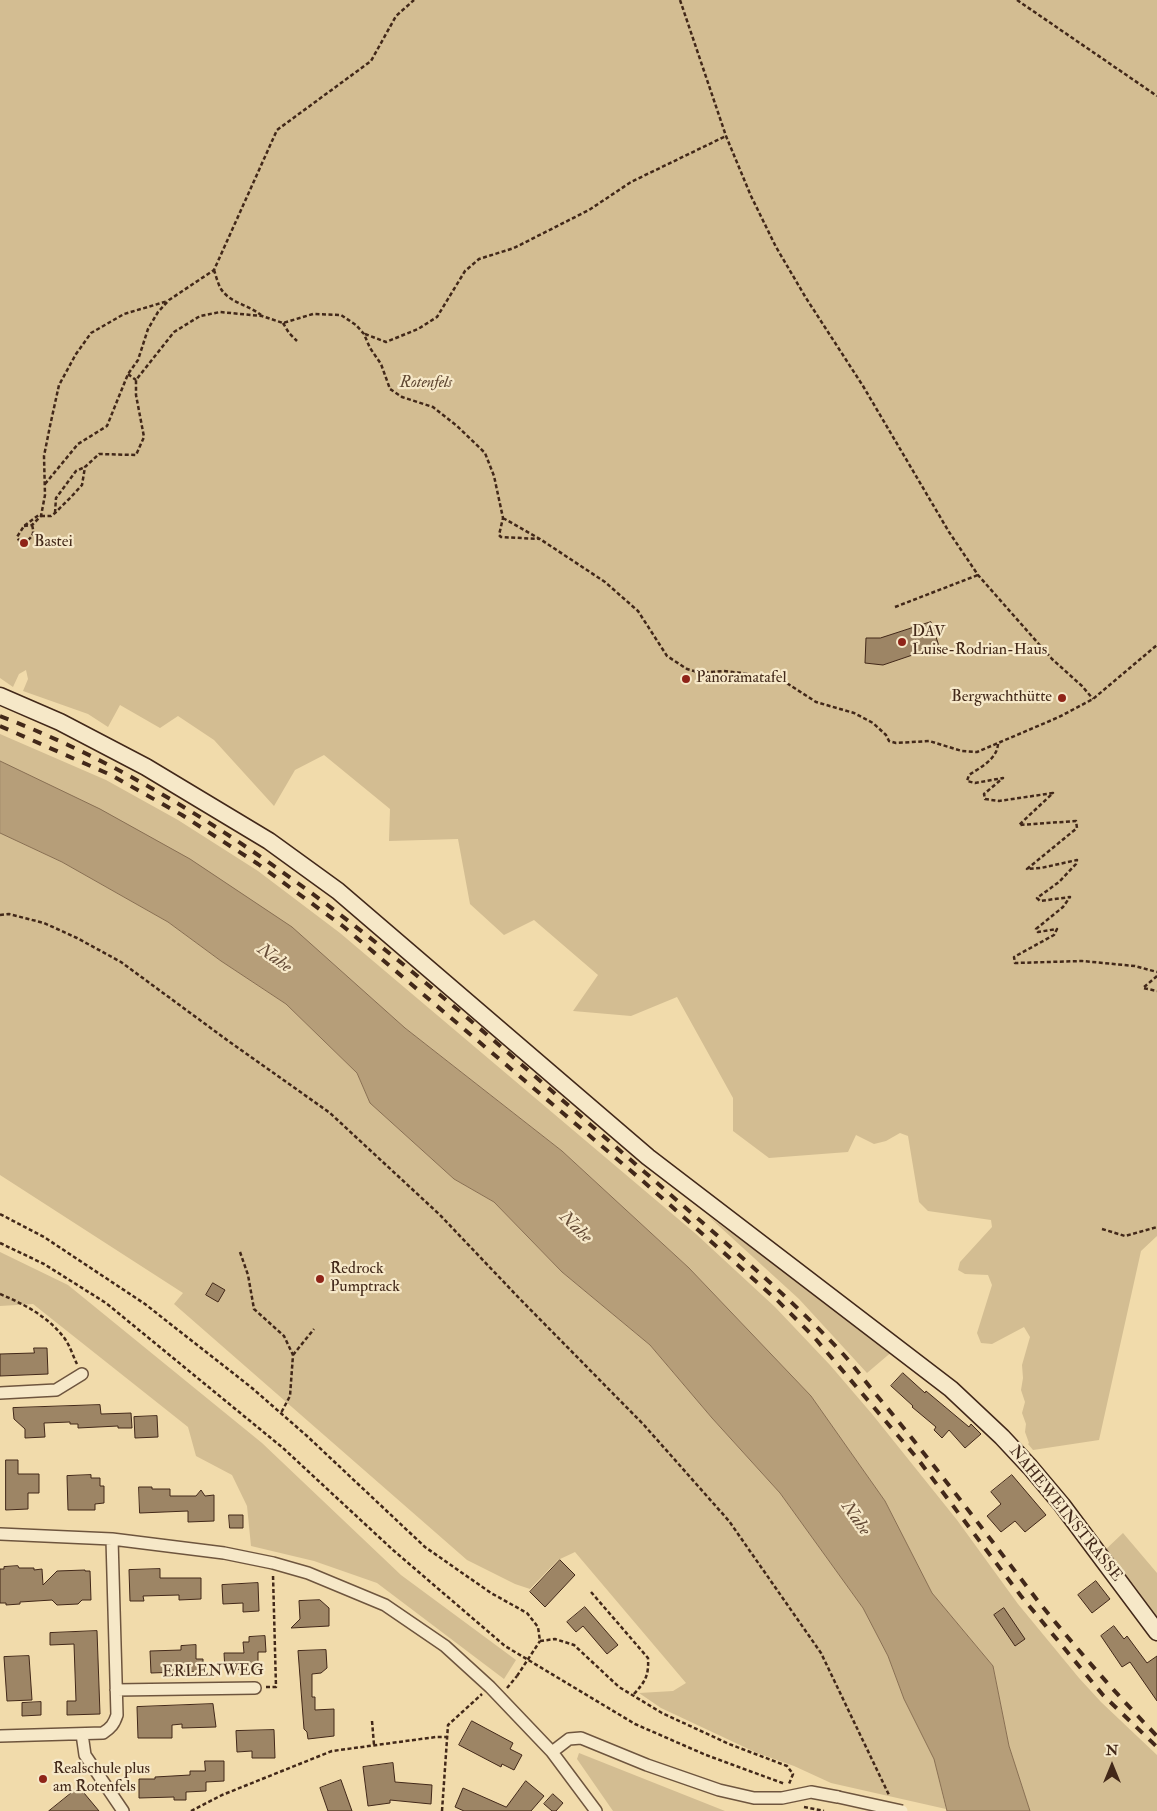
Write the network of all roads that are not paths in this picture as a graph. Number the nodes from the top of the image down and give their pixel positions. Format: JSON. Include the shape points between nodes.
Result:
{"nodes":[{"id":1,"x":0,"y":696,"type":"edge"},
{"id":2,"x":82,"y":1374,"type":"road end"},
{"id":3,"x":0,"y":1393,"type":"edge"},
{"id":4,"x":0,"y":1534,"type":"edge"},
{"id":5,"x":112,"y":1539,"type":"junction"},
{"id":6,"x":1157,"y":1632,"type":"edge"},
{"id":7,"x":254,"y":1688,"type":"road end"},
{"id":8,"x":116,"y":1690,"type":"junction"},
{"id":9,"x":82,"y":1734,"type":"junction"},
{"id":10,"x":0,"y":1736,"type":"edge"},
{"id":11,"x":552,"y":1752,"type":"junction"},
{"id":12,"x":123,"y":1811,"type":"edge"},
{"id":13,"x":596,"y":1811,"type":"edge"},
{"id":14,"x":902,"y":1811,"type":"edge"}],
"edges":[{"from":1,"to":6,"type":"main road","name":"NAHEWEINSTRASSE","via":[[146,766],[269,841],[338,891],[648,1157],[952,1389],[1030,1467]]},
{"from":2,"to":3,"type":"street","via":[[56,1390]]},
{"from":4,"to":5,"type":"street"},
{"from":5,"to":8,"type":"street"},
{"from":5,"to":11,"type":"street","via":[[224,1553],[273,1563],[308,1573],[385,1605],[445,1646],[490,1687]]},
{"from":7,"to":8,"type":"street","name":"ERLENWEG"},
{"from":8,"to":9,"type":"street","via":[[115,1723],[103,1733]]},
{"from":9,"to":10,"type":"street"},
{"from":9,"to":12,"type":"street","via":[[85,1755]]},
{"from":11,"to":13,"type":"street"},
{"from":11,"to":14,"type":"street","bridge":true,"via":[[569,1739],[581,1738],[719,1790],[754,1798],[812,1792]]}]}
